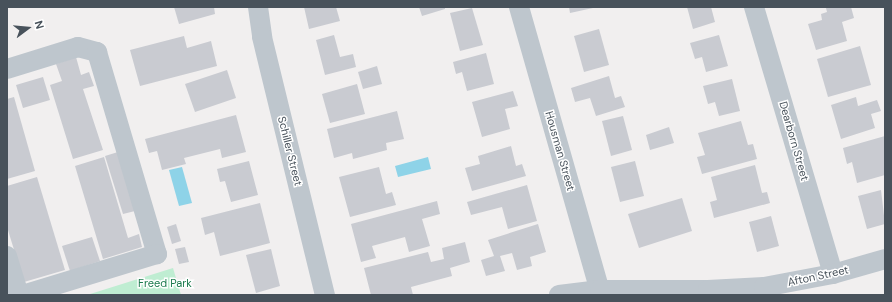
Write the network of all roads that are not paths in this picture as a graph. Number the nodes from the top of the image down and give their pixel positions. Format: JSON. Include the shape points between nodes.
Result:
{"nodes":[{"id":1,"x":258,"y":7,"type":"edge"},
{"id":2,"x":519,"y":7,"type":"edge"},
{"id":3,"x":754,"y":7,"type":"edge"},
{"id":4,"x":7,"y":69,"type":"edge"},
{"id":5,"x":7,"y":256,"type":"edge"},
{"id":6,"x":885,"y":259,"type":"edge"},
{"id":7,"x":833,"y":274,"type":"junction"},
{"id":8,"x":601,"y":292,"type":"edge"},
{"id":9,"x":19,"y":295,"type":"edge"},
{"id":10,"x":23,"y":295,"type":"edge"},
{"id":11,"x":325,"y":295,"type":"edge"},
{"id":12,"x":559,"y":295,"type":"edge"}],
"edges":[{"from":1,"to":11,"type":"street","name":"Schiller Street","via":[[262,37]]},
{"from":2,"to":8,"type":"street","name":"Housman Street"},
{"from":3,"to":7,"type":"street","name":"Dearborn Street"},
{"from":4,"to":10,"type":"street","via":[[78,47],[97,52],[157,254]]},
{"from":5,"to":9,"type":"street"},
{"from":6,"to":7,"type":"street","name":"Afton Street"},
{"from":7,"to":8,"type":"street","name":"Afton Street","via":[[764,287]]},
{"from":8,"to":12,"type":"street","name":"Afton Street"}]}
